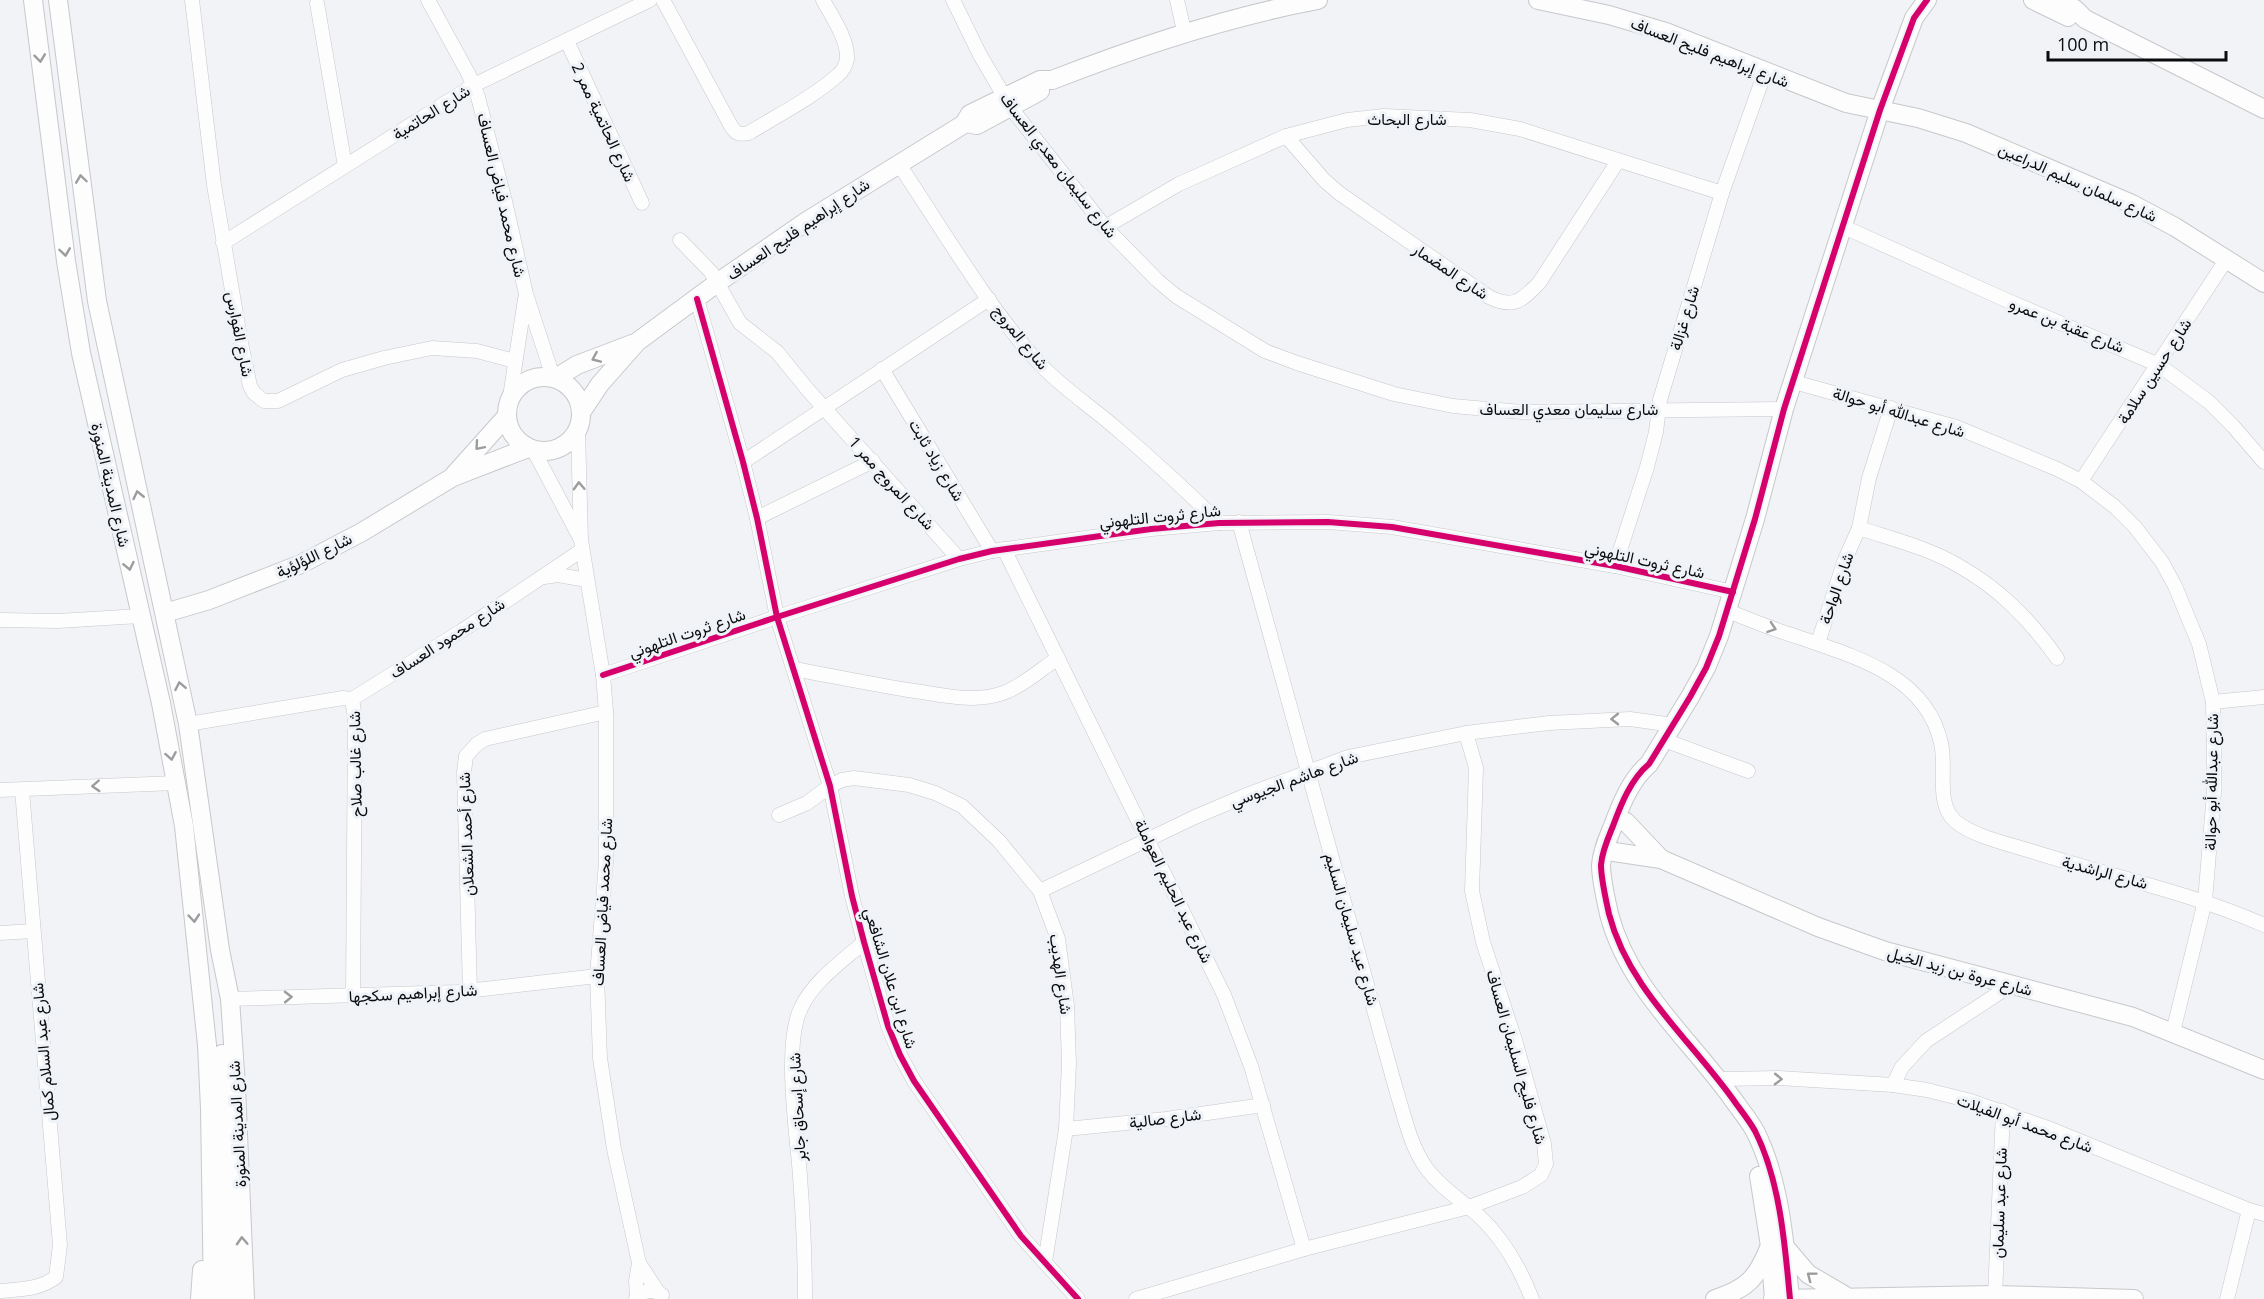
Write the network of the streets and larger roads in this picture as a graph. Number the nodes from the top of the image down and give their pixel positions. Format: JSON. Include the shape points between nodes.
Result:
{"nodes":[{"id":1,"x":33,"y":0,"type":"edge"},
{"id":2,"x":58,"y":0,"type":"edge"},
{"id":3,"x":192,"y":0,"type":"edge"},
{"id":4,"x":428,"y":0,"type":"edge"},
{"id":5,"x":650,"y":0,"type":"edge"},
{"id":6,"x":663,"y":0,"type":"edge"},
{"id":7,"x":823,"y":0,"type":"edge"},
{"id":8,"x":953,"y":0,"type":"edge"},
{"id":9,"x":1177,"y":0,"type":"edge"},
{"id":10,"x":1318,"y":0,"type":"edge"},
{"id":11,"x":1538,"y":0,"type":"edge"},
{"id":12,"x":1927,"y":0,"type":"edge"},
{"id":13,"x":2033,"y":0,"type":"edge"},
{"id":14,"x":2057,"y":0,"type":"edge"},
{"id":15,"x":317,"y":3,"type":"dead end"},
{"id":16,"x":1914,"y":9,"type":"edge"},
{"id":17,"x":2079,"y":9,"type":"edge"},
{"id":18,"x":1184,"y":32,"type":"junction"},
{"id":19,"x":567,"y":41,"type":"junction"},
{"id":20,"x":1765,"y":72,"type":"junction"},
{"id":21,"x":474,"y":85,"type":"junction"},
{"id":22,"x":1008,"y":102,"type":"junction"},
{"id":23,"x":2264,"y":109,"type":"edge"},
{"id":24,"x":1880,"y":110,"type":"junction"},
{"id":25,"x":1286,"y":136,"type":"junction"},
{"id":26,"x":1618,"y":160,"type":"junction"},
{"id":27,"x":898,"y":163,"type":"junction"},
{"id":28,"x":345,"y":166,"type":"junction"},
{"id":29,"x":1722,"y":193,"type":"junction"},
{"id":30,"x":642,"y":203,"type":"dead end"},
{"id":31,"x":1844,"y":226,"type":"junction"},
{"id":32,"x":1105,"y":227,"type":"junction"},
{"id":33,"x":680,"y":240,"type":"dead end"},
{"id":34,"x":224,"y":243,"type":"junction"},
{"id":35,"x":2226,"y":260,"type":"junction"},
{"id":36,"x":717,"y":283,"type":"junction"},
{"id":37,"x":2264,"y":283,"type":"edge"},
{"id":38,"x":526,"y":294,"type":"junction"},
{"id":39,"x":697,"y":299,"type":"junction"},
{"id":40,"x":990,"y":299,"type":"junction"},
{"id":41,"x":637,"y":342,"type":"junction"},
{"id":42,"x":515,"y":361,"type":"junction"},
{"id":43,"x":2159,"y":364,"type":"junction"},
{"id":44,"x":882,"y":369,"type":"junction"},
{"id":45,"x":555,"y":377,"type":"junction"},
{"id":46,"x":1794,"y":382,"type":"junction"},
{"id":47,"x":510,"y":397,"type":"junction"},
{"id":48,"x":823,"y":408,"type":"junction"},
{"id":49,"x":1891,"y":408,"type":"junction"},
{"id":50,"x":1784,"y":409,"type":"junction"},
{"id":51,"x":1658,"y":410,"type":"junction"},
{"id":52,"x":582,"y":411,"type":"junction"},
{"id":53,"x":506,"y":417,"type":"junction"},
{"id":54,"x":578,"y":432,"type":"junction"},
{"id":55,"x":531,"y":449,"type":"junction"},
{"id":56,"x":873,"y":461,"type":"junction"},
{"id":57,"x":743,"y":462,"type":"junction"},
{"id":58,"x":2264,"y":462,"type":"edge"},
{"id":59,"x":453,"y":477,"type":"junction"},
{"id":60,"x":2081,"y":481,"type":"junction"},
{"id":61,"x":757,"y":518,"type":"junction"},
{"id":62,"x":1239,"y":522,"type":"junction"},
{"id":63,"x":1220,"y":523,"type":"junction"},
{"id":64,"x":1859,"y":528,"type":"junction"},
{"id":65,"x":581,"y":545,"type":"junction"},
{"id":66,"x":998,"y":550,"type":"junction"},
{"id":67,"x":959,"y":559,"type":"junction"},
{"id":68,"x":1615,"y":566,"type":"junction"},
{"id":69,"x":542,"y":577,"type":"junction"},
{"id":70,"x":587,"y":580,"type":"junction"},
{"id":71,"x":1733,"y":592,"type":"junction"},
{"id":72,"x":1728,"y":611,"type":"junction"},
{"id":73,"x":165,"y":613,"type":"junction"},
{"id":74,"x":140,"y":616,"type":"junction"},
{"id":75,"x":777,"y":617,"type":"junction"},
{"id":76,"x":0,"y":620,"type":"edge"},
{"id":77,"x":1818,"y":643,"type":"junction"},
{"id":78,"x":1058,"y":658,"type":"junction"},
{"id":79,"x":2057,"y":658,"type":"dead end"},
{"id":80,"x":794,"y":669,"type":"junction"},
{"id":81,"x":603,"y":675,"type":"junction"},
{"id":82,"x":2264,"y":697,"type":"edge"},
{"id":83,"x":352,"y":699,"type":"junction"},
{"id":84,"x":2213,"y":702,"type":"junction"},
{"id":85,"x":606,"y":712,"type":"junction"},
{"id":86,"x":188,"y":724,"type":"junction"},
{"id":87,"x":1668,"y":732,"type":"junction"},
{"id":88,"x":1466,"y":733,"type":"junction"},
{"id":89,"x":1649,"y":764,"type":"junction"},
{"id":90,"x":1308,"y":771,"type":"junction"},
{"id":91,"x":1748,"y":771,"type":"dead end"},
{"id":92,"x":176,"y":783,"type":"junction"},
{"id":93,"x":830,"y":786,"type":"junction"},
{"id":94,"x":22,"y":789,"type":"junction"},
{"id":95,"x":0,"y":790,"type":"edge"},
{"id":96,"x":1949,"y":813,"type":"joint"},
{"id":97,"x":779,"y":815,"type":"dead end"},
{"id":98,"x":1626,"y":822,"type":"junction"},
{"id":99,"x":1149,"y":840,"type":"junction"},
{"id":100,"x":1614,"y":852,"type":"junction"},
{"id":101,"x":1661,"y":859,"type":"junction"},
{"id":102,"x":1604,"y":878,"type":"junction"},
{"id":103,"x":1040,"y":891,"type":"junction"},
{"id":104,"x":2205,"y":901,"type":"junction"},
{"id":105,"x":2264,"y":925,"type":"edge"},
{"id":106,"x":33,"y":931,"type":"junction"},
{"id":107,"x":0,"y":933,"type":"edge"},
{"id":108,"x":864,"y":942,"type":"junction"},
{"id":109,"x":220,"y":950,"type":"junction"},
{"id":110,"x":198,"y":968,"type":"junction"},
{"id":111,"x":597,"y":976,"type":"junction"},
{"id":112,"x":2011,"y":985,"type":"junction"},
{"id":113,"x":470,"y":991,"type":"junction"},
{"id":114,"x":353,"y":996,"type":"junction"},
{"id":115,"x":230,"y":999,"type":"junction"},
{"id":116,"x":2173,"y":1032,"type":"junction"},
{"id":117,"x":2264,"y":1070,"type":"edge"},
{"id":118,"x":1719,"y":1079,"type":"junction"},
{"id":119,"x":1893,"y":1085,"type":"junction"},
{"id":120,"x":1263,"y":1105,"type":"junction"},
{"id":121,"x":2003,"y":1111,"type":"junction"},
{"id":122,"x":1066,"y":1129,"type":"junction"},
{"id":123,"x":1469,"y":1207,"type":"junction"},
{"id":124,"x":2249,"y":1210,"type":"junction"},
{"id":125,"x":2264,"y":1214,"type":"edge"},
{"id":126,"x":1776,"y":1245,"type":"junction"},
{"id":127,"x":1304,"y":1249,"type":"junction"},
{"id":128,"x":1045,"y":1262,"type":"junction"},
{"id":129,"x":639,"y":1263,"type":"junction"},
{"id":130,"x":0,"y":1291,"type":"edge"},
{"id":131,"x":1995,"y":1295,"type":"junction"},
{"id":132,"x":662,"y":1296,"type":"edge"},
{"id":133,"x":1848,"y":1297,"type":"junction"},
{"id":134,"x":637,"y":1298,"type":"edge"},
{"id":135,"x":200,"y":1299,"type":"edge"},
{"id":136,"x":213,"y":1299,"type":"edge"},
{"id":137,"x":228,"y":1299,"type":"edge"},
{"id":138,"x":245,"y":1299,"type":"edge"},
{"id":139,"x":805,"y":1299,"type":"edge"},
{"id":140,"x":1078,"y":1299,"type":"edge"},
{"id":141,"x":1136,"y":1299,"type":"edge"},
{"id":142,"x":1532,"y":1299,"type":"edge"},
{"id":143,"x":1715,"y":1299,"type":"edge"},
{"id":144,"x":1774,"y":1299,"type":"edge"},
{"id":145,"x":1790,"y":1299,"type":"edge"},
{"id":146,"x":2134,"y":1299,"type":"edge"},
{"id":147,"x":2227,"y":1299,"type":"edge"}],
"edges":[{"from":1,"to":74,"type":"street","name":"شارع المدينة المنورة","one_way":true,"via":[[78,334]]},
{"from":73,"to":2,"type":"street","name":"شارع المدينة المنورة","one_way":true,"via":[[98,301]]},
{"from":3,"to":34,"type":"street","name":"شارع الفوارس"},
{"from":4,"to":21,"type":"street","name":"شارع محمد فياض العساف"},
{"from":5,"to":19,"type":"street","name":"شارع الحاتمية"},
{"from":6,"to":7,"type":"street","via":[[735,133],[741,135],[840,74],[845,66],[843,40]]},
{"from":8,"to":22,"type":"street","name":"شارع سليمان معدي العساف"},
{"from":9,"to":18,"type":"street"},
{"from":10,"to":18,"type":"street","name":"شارع إبراهيم فليح العساف"},
{"from":11,"to":20,"type":"street","name":"شارع إبراهيم فليح العساف","via":[[1665,32]]},
{"from":12,"to":16,"type":"street"},
{"from":13,"to":17,"type":"street","via":[[2069,18]]},
{"from":14,"to":17,"type":"street"},
{"from":15,"to":28,"type":"street"},
{"from":16,"to":24,"type":"street"},
{"from":17,"to":23,"type":"street"},
{"from":18,"to":22,"type":"street","name":"شارع إبراهيم فليح العساف","via":[[1052,80],[1045,88]]},
{"from":19,"to":21,"type":"street","name":"شارع الحاتمية"},
{"from":19,"to":30,"type":"street","name":"شارع الحاتمية ممر 2"},
{"from":20,"to":24,"type":"street","name":"شارع إبراهيم فليح العساف","via":[[1846,104]]},
{"from":20,"to":29,"type":"street","name":"شارع غزالة"},
{"from":21,"to":28,"type":"street","name":"شارع الحاتمية"},
{"from":21,"to":38,"type":"street","name":"شارع محمد فياض العساف"},
{"from":22,"to":27,"type":"street","name":"شارع إبراهيم فليح العساف","via":[[977,124],[964,124]]},
{"from":22,"to":32,"type":"street","name":"شارع سليمان معدي العساف"},
{"from":24,"to":31,"type":"street"},
{"from":24,"to":35,"type":"street","name":"شارع سلمان سليم الدراعين","via":[[1966,133],[2054,169],[2132,204]]},
{"from":25,"to":26,"type":"street","name":"شارع البحاث","via":[[1347,120],[1424,116],[1520,129]]},
{"from":25,"to":26,"type":"street","name":"شارع المضمار","via":[[1339,193],[1502,303],[1515,303],[1539,283]]},
{"from":25,"to":32,"type":"street","name":"شارع البحاث","via":[[1179,184]]},
{"from":26,"to":29,"type":"street","name":"شارع البحاث"},
{"from":27,"to":36,"type":"street","name":"شارع إبراهيم فليح العساف"},
{"from":27,"to":40,"type":"street"},
{"from":28,"to":34,"type":"street","name":"شارع الحاتمية"},
{"from":29,"to":51,"type":"street","name":"شارع غزالة"},
{"from":31,"to":43,"type":"street","name":"شارع عقبة بن عمرو"},
{"from":31,"to":46,"type":"street"},
{"from":32,"to":51,"type":"street","name":"شارع سليمان معدي العساف","via":[[1157,280],[1205,315],[1264,351],[1329,374],[1394,394],[1479,410]]},
{"from":33,"to":36,"type":"street","name":"شارع المروج ممر 1"},
{"from":34,"to":42,"type":"street","name":"شارع الفوارس","via":[[250,386],[264,401],[286,399],[342,370],[432,348],[477,351]]},
{"from":35,"to":37,"type":"street","name":"شارع سلمان سليم الدراعين"},
{"from":35,"to":43,"type":"street","name":"شارع حسين سلامة"},
{"from":36,"to":39,"type":"street","name":"شارع إبراهيم فليح العساف"},
{"from":36,"to":48,"type":"street","name":"شارع المروج ممر 1","via":[[735,317],[777,352]]},
{"from":38,"to":42,"type":"street","name":"شارع محمد فياض العساف"},
{"from":38,"to":45,"type":"street","name":"شارع محمد فياض العساف"},
{"from":39,"to":41,"type":"street","name":"شارع إبراهيم فليح العساف"},
{"from":39,"to":57,"type":"street","name":"شارع ابن علان الشافعي"},
{"from":40,"to":44,"type":"street","name":"شارع المروج"},
{"from":40,"to":63,"type":"street","name":"شارع المروج","via":[[1056,380],[1118,430]]},
{"from":41,"to":45,"type":"street","name":"شارع إبراهيم فليح العساف","one_way":true},
{"from":41,"to":52,"type":"street","name":"شارع إبراهيم فليح العساف"},
{"from":42,"to":47,"type":"street","name":"شارع محمد فياض العساف"},
{"from":43,"to":58,"type":"street","name":"شارع عقبة بن عمرو","via":[[2209,402]]},
{"from":43,"to":60,"type":"street","name":"شارع حسين سلامة"},
{"from":44,"to":48,"type":"street","name":"شارع المروج"},
{"from":44,"to":66,"type":"street","name":"شارع زياد ثابت"},
{"from":45,"to":47,"type":"street","via":[[536,377],[521,384]]},
{"from":45,"to":52,"type":"street","via":[[574,390]]},
{"from":46,"to":49,"type":"street","name":"شارع عبدالله أبو حوالة"},
{"from":46,"to":50,"type":"street"},
{"from":47,"to":53,"type":"street"},
{"from":48,"to":56,"type":"street","name":"شارع المروج ممر 1"},
{"from":48,"to":57,"type":"street","name":"شارع المروج"},
{"from":49,"to":60,"type":"street","name":"شارع عبدالله أبو حوالة","via":[[1956,427]]},
{"from":49,"to":64,"type":"street","name":"شارع الواحة"},
{"from":50,"to":51,"type":"street","name":"شارع سليمان معدي العساف"},
{"from":50,"to":71,"type":"street"},
{"from":51,"to":68,"type":"street","name":"شارع غزالة","via":[[1647,467]]},
{"from":52,"to":54,"type":"street"},
{"from":53,"to":55,"type":"street","via":[[517,441]]},
{"from":53,"to":59,"type":"street","name":"شارع اللؤلؤية","one_way":true},
{"from":54,"to":55,"type":"street","via":[[566,445],[551,452]]},
{"from":65,"to":54,"type":"street","name":"شارع محمد فياض العساف","one_way":true},
{"from":55,"to":59,"type":"street","name":"شارع اللؤلؤية"},
{"from":55,"to":65,"type":"street","name":"شارع محمد فياض العساف"},
{"from":56,"to":61,"type":"street"},
{"from":56,"to":67,"type":"street","name":"شارع المروج ممر 1"},
{"from":57,"to":61,"type":"street","name":"شارع ابن علان الشافعي"},
{"from":59,"to":73,"type":"street","name":"شارع اللؤلؤية","via":[[301,564]]},
{"from":60,"to":84,"type":"street","name":"شارع عبدالله أبو حوالة","via":[[2135,527],[2162,562],[2199,644]]},
{"from":61,"to":75,"type":"street","name":"شارع ابن علان الشافعي"},
{"from":62,"to":63,"type":"street","name":"شارع ثروت التلهوني"},
{"from":62,"to":68,"type":"street","name":"شارع ثروت التلهوني","via":[[1392,527]]},
{"from":62,"to":90,"type":"street","name":"شارع عيد سليمان السليم"},
{"from":63,"to":66,"type":"street","name":"شارع ثروت التلهوني"},
{"from":64,"to":77,"type":"street","name":"شارع الواحة"},
{"from":64,"to":79,"type":"street","via":[[1941,557],[1978,577],[2030,622]]},
{"from":65,"to":69,"type":"street","name":"شارع محمود العساف"},
{"from":65,"to":70,"type":"street","name":"شارع محمد فياض العساف"},
{"from":66,"to":67,"type":"street","name":"شارع ثروت التلهوني"},
{"from":66,"to":78,"type":"street","name":"شارع عبد الحليم العواملة"},
{"from":67,"to":75,"type":"street","name":"شارع ثروت التلهوني"},
{"from":68,"to":71,"type":"street","name":"شارع ثروت التلهوني"},
{"from":69,"to":70,"type":"street","via":[[558,575]]},
{"from":69,"to":83,"type":"street","name":"شارع محمود العساف"},
{"from":70,"to":81,"type":"street","name":"شارع محمد فياض العساف"},
{"from":71,"to":72,"type":"street"},
{"from":72,"to":77,"type":"street","one_way":true},
{"from":72,"to":87,"type":"street","via":[[1706,668]]},
{"from":86,"to":73,"type":"street","name":"شارع المدينة المنورة","one_way":true},
{"from":74,"to":76,"type":"street"},
{"from":74,"to":92,"type":"street","name":"شارع المدينة المنورة","one_way":true},
{"from":75,"to":80,"type":"street","name":"شارع ابن علان الشافعي"},
{"from":75,"to":81,"type":"street","name":"شارع ثروت التلهوني"},
{"from":77,"to":96,"type":"street","name":"شارع الواحة","via":[[1896,677],[1919,699],[1941,741],[1943,791]]},
{"from":78,"to":80,"type":"street","via":[[1005,692],[968,698]]},
{"from":78,"to":99,"type":"street","name":"شارع عبد الحليم العواملة"},
{"from":80,"to":93,"type":"street","name":"شارع ابن علان الشافعي"},
{"from":81,"to":85,"type":"street","name":"شارع محمد فياض العساف"},
{"from":82,"to":84,"type":"street"},
{"from":83,"to":86,"type":"street","name":"شارع غالب صلاح"},
{"from":83,"to":114,"type":"street","name":"شارع غالب صلاح","via":[[356,718]]},
{"from":84,"to":104,"type":"street","name":"شارع عبدالله أبو حوالة","via":[[2214,792]]},
{"from":85,"to":111,"type":"street","name":"شارع محمد فياض العساف","via":[[606,862]]},
{"from":85,"to":113,"type":"street","name":"شارع أحمد الشعلان","via":[[496,735],[477,744],[466,756]]},
{"from":86,"to":109,"type":"street","name":"شارع المدينة المنورة"},
{"from":87,"to":88,"type":"street","name":"شارع هاشم الجيوسي","one_way":true,"via":[[1648,720],[1610,719]]},
{"from":87,"to":89,"type":"street"},
{"from":87,"to":91,"type":"street","name":"شارع هاشم الجيوسي"},
{"from":88,"to":90,"type":"street","name":"شارع هاشم الجيوسي","via":[[1348,757]]},
{"from":88,"to":123,"type":"street","name":"شارع فليح السليمان العساف","via":[[1476,768],[1472,891],[1476,916],[1515,1040],[1546,1164],[1541,1175],[1522,1187]]},
{"from":89,"to":98,"type":"street"},
{"from":89,"to":102,"type":"street","via":[[1639,772],[1615,820],[1601,865]]},
{"from":90,"to":99,"type":"street","name":"شارع هاشم الجيوسي"},
{"from":90,"to":123,"type":"street","name":"شارع عيد سليمان السليم","via":[[1417,1154],[1437,1181]]},
{"from":92,"to":94,"type":"street","one_way":true},
{"from":92,"to":110,"type":"street","name":"شارع المدينة المنورة","one_way":true},
{"from":93,"to":97,"type":"street","name":"شارع الهديب"},
{"from":93,"to":103,"type":"street","name":"شارع الهديب","via":[[854,778],[909,785],[962,806],[1018,862]]},
{"from":93,"to":108,"type":"street","name":"شارع ابن علان الشافعي"},
{"from":94,"to":95,"type":"street"},
{"from":94,"to":106,"type":"street","name":"شارع عبد السلام كمال"},
{"from":96,"to":104,"type":"street","name":"شارع الراشدية","via":[[1971,830],[2002,842]]},
{"from":98,"to":100,"type":"street"},
{"from":98,"to":101,"type":"street","name":"شارع عروة بن زيد الخيل"},
{"from":99,"to":103,"type":"street","name":"شارع هاشم الجيوسي"},
{"from":99,"to":120,"type":"street","name":"شارع عبد الحليم العواملة","via":[[1224,995]]},
{"from":100,"to":101,"type":"street","name":"شارع عروة بن زيد الخيل"},
{"from":100,"to":102,"type":"street"},
{"from":101,"to":112,"type":"street","name":"شارع عروة بن زيد الخيل","via":[[1849,939]]},
{"from":102,"to":118,"type":"street","via":[[1612,925],[1634,975]]},
{"from":103,"to":122,"type":"street","name":"شارع الهديب","via":[[1058,939],[1067,1006]]},
{"from":104,"to":105,"type":"street","name":"شارع الراشدية"},
{"from":104,"to":116,"type":"street","name":"شارع عبدالله أبو حوالة"},
{"from":106,"to":107,"type":"street"},
{"from":106,"to":130,"type":"street","name":"شارع عبد السلام كمال","via":[[60,1245],[58,1267],[56,1277],[48,1283]]},
{"from":108,"to":128,"type":"street","name":"شارع ابن علان الشافعي","via":[[888,1026],[914,1081],[1000,1207]]},
{"from":108,"to":139,"type":"street","name":"شارع إسحاق جابر","via":[[808,995],[796,1018],[793,1089]]},
{"from":109,"to":115,"type":"street","name":"شارع المدينة المنورة"},
{"from":109,"to":137,"type":"street","name":"شارع المدينة المنورة"},
{"from":110,"to":135,"type":"street","name":"شارع المدينة المنورة"},
{"from":110,"to":136,"type":"street","name":"شارع المدينة المنورة","via":[[210,1108]]},
{"from":111,"to":113,"type":"street","name":"شارع إبراهيم سكجها"},
{"from":111,"to":129,"type":"street","name":"شارع محمد فياض العساف","via":[[603,1086]]},
{"from":112,"to":116,"type":"street","name":"شارع عروة بن زيد الخيل","via":[[2133,1017]]},
{"from":112,"to":119,"type":"street","via":[[1926,1041],[1902,1067]]},
{"from":113,"to":114,"type":"street","name":"شارع إبراهيم سكجها"},
{"from":115,"to":114,"type":"street","name":"شارع إبراهيم سكجها","one_way":true},
{"from":138,"to":115,"type":"street","name":"شارع المدينة المنورة","one_way":true},
{"from":116,"to":117,"type":"street","name":"شارع عروة بن زيد الخيل"},
{"from":118,"to":119,"type":"street","name":"شارع محمد أبو الفيلات","one_way":true,"via":[[1779,1078]]},
{"from":118,"to":126,"type":"street","via":[[1738,1106]]},
{"from":119,"to":121,"type":"street","name":"شارع محمد أبو الفيلات","via":[[1928,1090]]},
{"from":120,"to":122,"type":"street","name":"شارع صالية"},
{"from":120,"to":127,"type":"street","name":"شارع عبد الحليم العواملة"},
{"from":121,"to":124,"type":"street","name":"شارع محمد أبو الفيلات"},
{"from":121,"to":131,"type":"street","name":"شارع عبد سليمان"},
{"from":122,"to":128,"type":"street","name":"شارع الهديب"},
{"from":123,"to":127,"type":"street","name":"شارع فليح السليمان العساف"},
{"from":123,"to":142,"type":"street","name":"شارع عيد سليمان السليم","via":[[1509,1251]]},
{"from":124,"to":125,"type":"street","name":"شارع محمد أبو الفيلات"},
{"from":124,"to":147,"type":"street"},
{"from":133,"to":126,"type":"street","one_way":true,"via":[[1808,1274]]},
{"from":126,"to":143,"type":"street","via":[[1754,1278],[1735,1292]]},
{"from":126,"to":144,"type":"street"},
{"from":126,"to":145,"type":"street"},
{"from":127,"to":141,"type":"street","name":"شارع فليح السليمان العساف"},
{"from":128,"to":140,"type":"street","name":"شارع ابن علان الشافعي"},
{"from":129,"to":132,"type":"street","name":"شارع محمد فياض العساف"},
{"from":129,"to":134,"type":"street","name":"شارع محمد فياض العساف"},
{"from":131,"to":133,"type":"street"},
{"from":131,"to":146,"type":"street"},
{"from":132,"to":134,"type":"street","via":[[647,1291]]},
{"from":133,"to":145,"type":"street"},
{"from":144,"to":145,"type":"street"}]}
